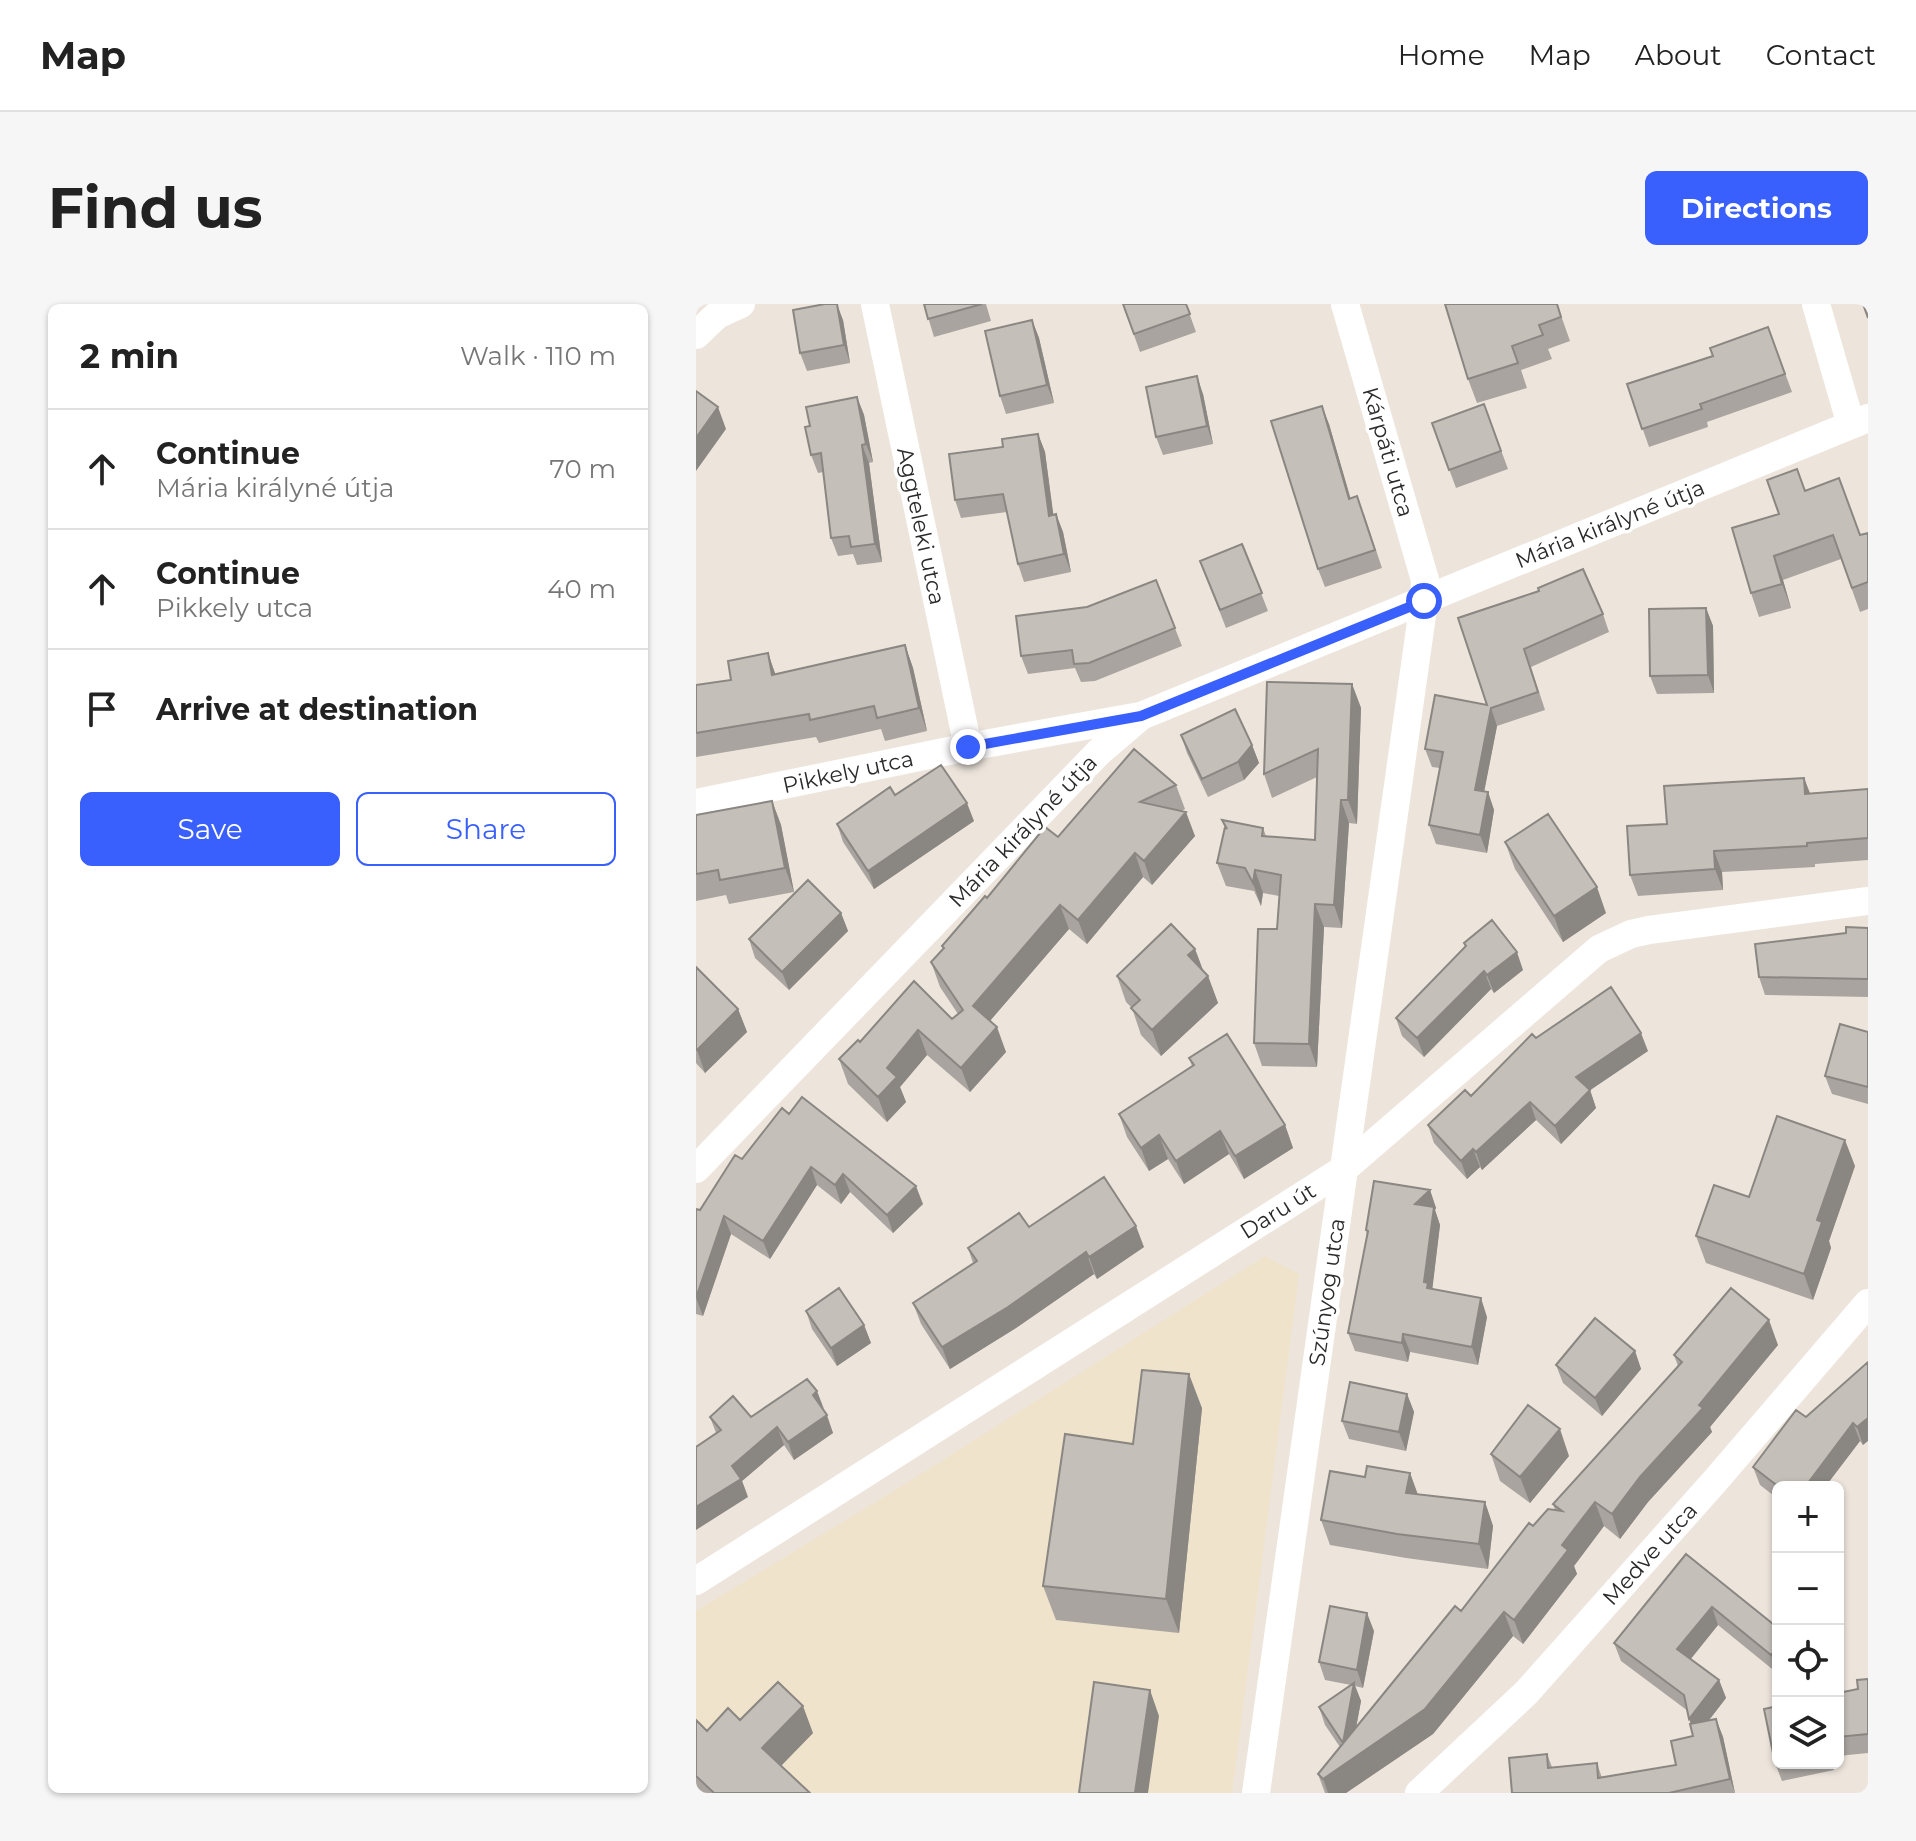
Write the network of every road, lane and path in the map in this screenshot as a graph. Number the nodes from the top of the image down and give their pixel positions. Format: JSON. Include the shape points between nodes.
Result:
{"nodes":[{"id":1,"x":741,"y":304,"type":"edge"},
{"id":2,"x":875,"y":304,"type":"edge"},
{"id":3,"x":1345,"y":304,"type":"edge"},
{"id":4,"x":1816,"y":304,"type":"edge"},
{"id":5,"x":696,"y":335,"type":"edge"},
{"id":6,"x":1860,"y":421,"type":"edge"},
{"id":7,"x":1424,"y":601,"type":"junction"},
{"id":8,"x":1141,"y":716,"type":"junction"},
{"id":9,"x":968,"y":747,"type":"junction"},
{"id":10,"x":696,"y":803,"type":"edge"},
{"id":11,"x":1868,"y":901,"type":"edge"},
{"id":12,"x":696,"y":1169,"type":"edge"},
{"id":13,"x":1344,"y":1169,"type":"junction"},
{"id":14,"x":1868,"y":1303,"type":"edge"},
{"id":15,"x":696,"y":1581,"type":"edge"},
{"id":16,"x":1256,"y":1793,"type":"edge"},
{"id":17,"x":1419,"y":1793,"type":"edge"}],
"edges":[{"from":1,"to":5,"type":"street","via":[[717,315]]},
{"from":2,"to":9,"type":"street","name":"Aggteleki utca"},
{"from":3,"to":7,"type":"street","name":"Kárpáti utca","via":[[1425,580]]},
{"from":4,"to":6,"type":"street"},
{"from":6,"to":7,"type":"street","name":"Mária királyné útja"},
{"from":7,"to":8,"type":"street","name":"Mária királyné útja"},
{"from":7,"to":13,"type":"street","name":"Szúnyog utca"},
{"from":8,"to":9,"type":"street","name":"Pikkely utca"},
{"from":8,"to":12,"type":"street","name":"Mária királyné útja","via":[[1088,763]]},
{"from":9,"to":10,"type":"street","name":"Pikkely utca"},
{"from":11,"to":13,"type":"street","name":"Daru út","via":[[1649,930],[1614,941]]},
{"from":13,"to":15,"type":"street","name":"Daru út"},
{"from":13,"to":16,"type":"street","name":"Szúnyog utca"},
{"from":14,"to":17,"type":"street","name":"Medve utca","via":[[1526,1693]]}]}
